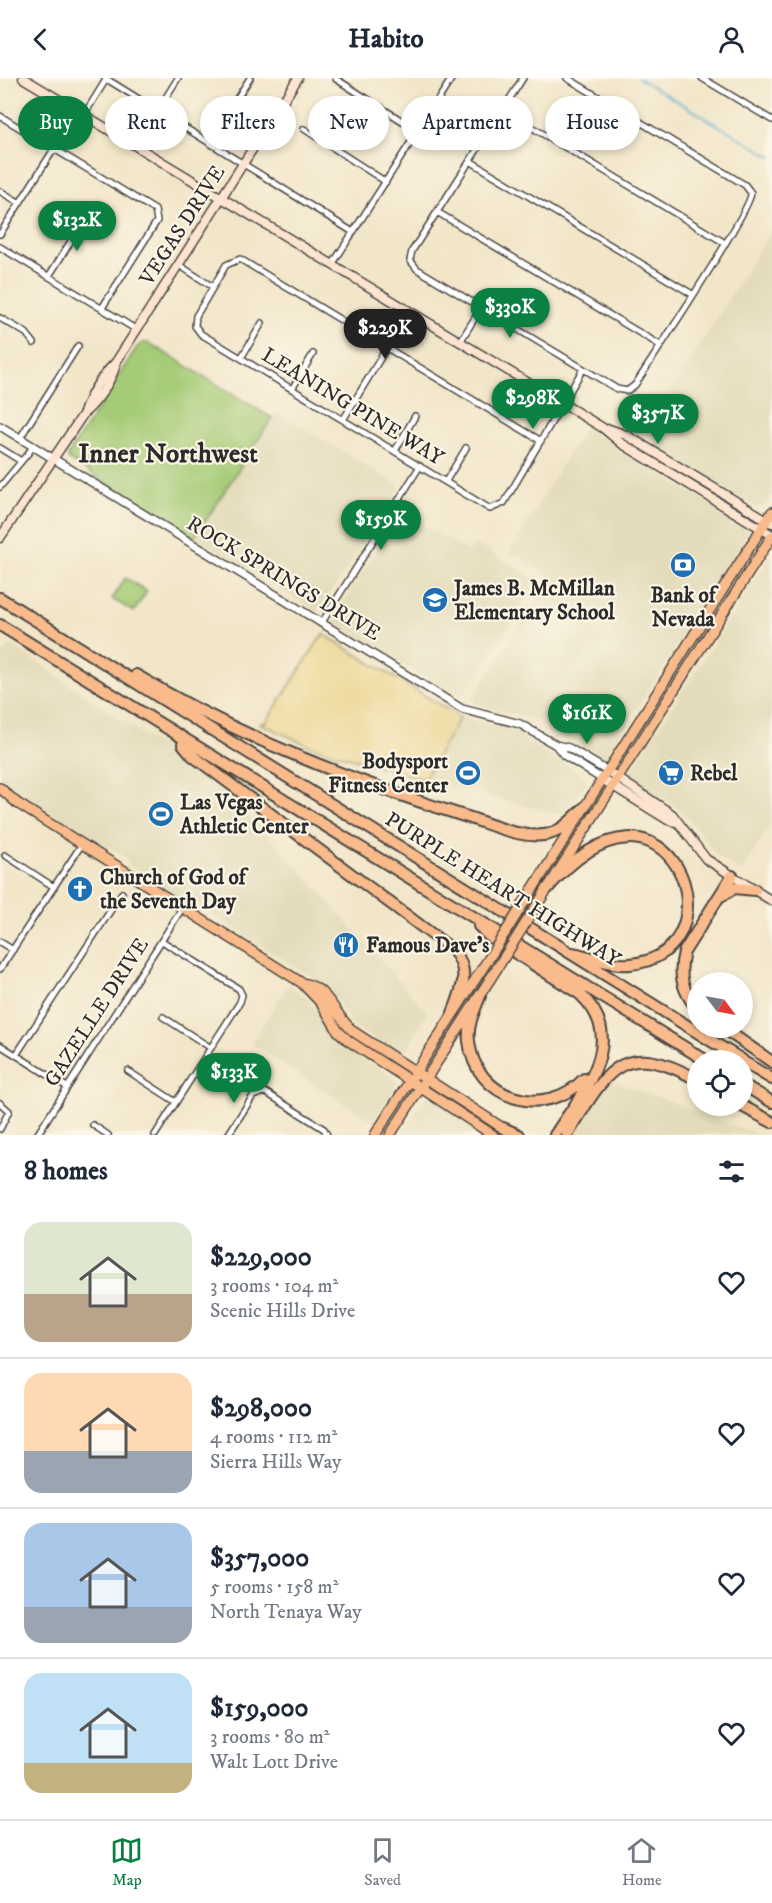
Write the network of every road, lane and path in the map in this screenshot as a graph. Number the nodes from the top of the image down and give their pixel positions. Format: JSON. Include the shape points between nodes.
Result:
{"nodes":[{"id":1,"x":23,"y":78,"type":"edge"},
{"id":2,"x":107,"y":78,"type":"edge"},
{"id":3,"x":178,"y":78,"type":"edge"},
{"id":4,"x":250,"y":78,"type":"edge"},
{"id":5,"x":298,"y":78,"type":"edge"},
{"id":6,"x":523,"y":78,"type":"edge"},
{"id":7,"x":567,"y":78,"type":"edge"},
{"id":8,"x":702,"y":78,"type":"edge"},
{"id":9,"x":336,"y":79,"type":"edge"},
{"id":10,"x":449,"y":79,"type":"edge"},
{"id":11,"x":53,"y":96,"type":"edge"},
{"id":12,"x":136,"y":96,"type":"edge"},
{"id":13,"x":167,"y":96,"type":"edge"},
{"id":14,"x":239,"y":96,"type":"edge"},
{"id":15,"x":439,"y":96,"type":"edge"},
{"id":16,"x":511,"y":96,"type":"edge"},
{"id":17,"x":93,"y":101,"type":"edge"},
{"id":18,"x":0,"y":116,"type":"edge"},
{"id":19,"x":93,"y":120,"type":"edge"},
{"id":20,"x":401,"y":120,"type":"edge"},
{"id":21,"x":772,"y":120,"type":"edge"},
{"id":22,"x":18,"y":127,"type":"edge"},
{"id":23,"x":533,"y":128,"type":"edge"},
{"id":24,"x":304,"y":129,"type":"dead end"},
{"id":25,"x":53,"y":150,"type":"edge"},
{"id":26,"x":56,"y":150,"type":"edge"},
{"id":27,"x":225,"y":150,"type":"edge"},
{"id":28,"x":406,"y":150,"type":"edge"},
{"id":29,"x":477,"y":150,"type":"edge"},
{"id":30,"x":470,"y":161,"type":"junction"},
{"id":31,"x":244,"y":162,"type":"junction"},
{"id":32,"x":386,"y":182,"type":"junction"},
{"id":33,"x":0,"y":190,"type":"edge"},
{"id":34,"x":222,"y":198,"type":"junction"},
{"id":35,"x":20,"y":202,"type":"junction"},
{"id":36,"x":437,"y":212,"type":"junction"},
{"id":37,"x":86,"y":217,"type":"dead end"},
{"id":38,"x":354,"y":232,"type":"junction"},
{"id":39,"x":0,"y":234,"type":"edge"},
{"id":40,"x":725,"y":243,"type":"junction"},
{"id":41,"x":0,"y":247,"type":"edge"},
{"id":42,"x":179,"y":265,"type":"junction"},
{"id":43,"x":332,"y":265,"type":"junction"},
{"id":44,"x":48,"y":276,"type":"junction"},
{"id":45,"x":213,"y":287,"type":"junction"},
{"id":46,"x":692,"y":294,"type":"junction"},
{"id":47,"x":481,"y":308,"type":"junction"},
{"id":48,"x":102,"y":309,"type":"junction"},
{"id":49,"x":409,"y":311,"type":"junction"},
{"id":50,"x":0,"y":318,"type":"edge"},
{"id":51,"x":261,"y":323,"type":"dead end"},
{"id":52,"x":137,"y":330,"type":"junction"},
{"id":53,"x":460,"y":342,"type":"junction"},
{"id":54,"x":34,"y":344,"type":"dead end"},
{"id":55,"x":660,"y":345,"type":"junction"},
{"id":56,"x":78,"y":346,"type":"dead end"},
{"id":57,"x":387,"y":347,"type":"junction"},
{"id":58,"x":313,"y":354,"type":"dead end"},
{"id":59,"x":241,"y":358,"type":"junction"},
{"id":60,"x":583,"y":369,"type":"junction"},
{"id":61,"x":292,"y":389,"type":"junction"},
{"id":62,"x":563,"y":403,"type":"junction"},
{"id":63,"x":415,"y":416,"type":"dead end"},
{"id":64,"x":343,"y":420,"type":"junction"},
{"id":65,"x":0,"y":426,"type":"edge"},
{"id":66,"x":603,"y":428,"type":"junction"},
{"id":67,"x":20,"y":438,"type":"junction"},
{"id":68,"x":540,"y":441,"type":"junction"},
{"id":69,"x":621,"y":443,"type":"junction"},
{"id":70,"x":644,"y":446,"type":"junction"},
{"id":71,"x":34,"y":447,"type":"junction"},
{"id":72,"x":0,"y":448,"type":"edge"},
{"id":73,"x":466,"y":448,"type":"dead end"},
{"id":74,"x":395,"y":451,"type":"junction"},
{"id":75,"x":646,"y":458,"type":"junction"},
{"id":76,"x":54,"y":459,"type":"junction"},
{"id":77,"x":21,"y":461,"type":"junction"},
{"id":78,"x":420,"y":466,"type":"junction"},
{"id":79,"x":677,"y":466,"type":"junction"},
{"id":80,"x":446,"y":482,"type":"junction"},
{"id":81,"x":0,"y":487,"type":"edge"},
{"id":82,"x":768,"y":521,"type":"edge"},
{"id":83,"x":772,"y":535,"type":"edge"},
{"id":84,"x":0,"y":538,"type":"edge"},
{"id":85,"x":728,"y":581,"type":"junction"},
{"id":86,"x":0,"y":598,"type":"edge"},
{"id":87,"x":16,"y":608,"type":"junction"},
{"id":88,"x":321,"y":624,"type":"junction"},
{"id":89,"x":0,"y":625,"type":"edge"},
{"id":90,"x":700,"y":625,"type":"junction"},
{"id":91,"x":710,"y":632,"type":"junction"},
{"id":92,"x":681,"y":655,"type":"junction"},
{"id":93,"x":691,"y":662,"type":"junction"},
{"id":94,"x":659,"y":689,"type":"junction"},
{"id":95,"x":670,"y":695,"type":"junction"},
{"id":96,"x":645,"y":733,"type":"junction"},
{"id":97,"x":174,"y":735,"type":"junction"},
{"id":98,"x":605,"y":775,"type":"junction"},
{"id":99,"x":613,"y":783,"type":"junction"},
{"id":100,"x":0,"y":788,"type":"edge"},
{"id":101,"x":0,"y":799,"type":"edge"},
{"id":102,"x":17,"y":803,"type":"junction"},
{"id":103,"x":584,"y":808,"type":"junction"},
{"id":104,"x":82,"y":844,"type":"junction"},
{"id":105,"x":5,"y":855,"type":"dead end"},
{"id":106,"x":732,"y":876,"type":"junction"},
{"id":107,"x":54,"y":886,"type":"junction"},
{"id":108,"x":546,"y":890,"type":"junction"},
{"id":109,"x":755,"y":890,"type":"junction"},
{"id":110,"x":122,"y":893,"type":"dead end"},
{"id":111,"x":720,"y":896,"type":"junction"},
{"id":112,"x":772,"y":901,"type":"edge"},
{"id":113,"x":183,"y":907,"type":"junction"},
{"id":114,"x":469,"y":914,"type":"junction"},
{"id":115,"x":162,"y":941,"type":"junction"},
{"id":116,"x":0,"y":942,"type":"edge"},
{"id":117,"x":13,"y":950,"type":"junction"},
{"id":118,"x":564,"y":951,"type":"junction"},
{"id":119,"x":0,"y":969,"type":"edge"},
{"id":120,"x":302,"y":983,"type":"junction"},
{"id":121,"x":687,"y":995,"type":"edge"},
{"id":122,"x":480,"y":996,"type":"junction"},
{"id":123,"x":585,"y":998,"type":"junction"},
{"id":124,"x":453,"y":1013,"type":"junction"},
{"id":125,"x":163,"y":1017,"type":"dead end"},
{"id":126,"x":737,"y":1038,"type":"edge"},
{"id":127,"x":0,"y":1045,"type":"edge"},
{"id":128,"x":211,"y":1048,"type":"junction"},
{"id":129,"x":689,"y":1050,"type":"edge"},
{"id":130,"x":724,"y":1050,"type":"edge"},
{"id":131,"x":16,"y":1055,"type":"junction"},
{"id":132,"x":772,"y":1062,"type":"edge"},
{"id":133,"x":753,"y":1068,"type":"edge"},
{"id":134,"x":128,"y":1071,"type":"dead end"},
{"id":135,"x":416,"y":1071,"type":"junction"},
{"id":136,"x":687,"y":1075,"type":"edge"},
{"id":137,"x":428,"y":1079,"type":"junction"},
{"id":138,"x":772,"y":1079,"type":"edge"},
{"id":139,"x":410,"y":1080,"type":"junction"},
{"id":140,"x":67,"y":1087,"type":"junction"},
{"id":141,"x":422,"y":1088,"type":"junction"},
{"id":142,"x":753,"y":1091,"type":"edge"},
{"id":143,"x":176,"y":1102,"type":"junction"},
{"id":144,"x":772,"y":1102,"type":"edge"},
{"id":145,"x":0,"y":1103,"type":"edge"},
{"id":146,"x":753,"y":1112,"type":"edge"},
{"id":147,"x":772,"y":1122,"type":"edge"},
{"id":148,"x":93,"y":1125,"type":"dead end"},
{"id":149,"x":502,"y":1128,"type":"junction"},
{"id":150,"x":0,"y":1129,"type":"edge"},
{"id":151,"x":327,"y":1134,"type":"edge"},
{"id":152,"x":37,"y":1135,"type":"edge"},
{"id":153,"x":108,"y":1135,"type":"edge"},
{"id":154,"x":155,"y":1135,"type":"edge"},
{"id":155,"x":228,"y":1135,"type":"edge"},
{"id":156,"x":375,"y":1135,"type":"edge"},
{"id":157,"x":390,"y":1135,"type":"edge"},
{"id":158,"x":493,"y":1135,"type":"edge"},
{"id":159,"x":514,"y":1135,"type":"edge"},
{"id":160,"x":519,"y":1135,"type":"edge"},
{"id":161,"x":557,"y":1135,"type":"edge"}],
"edges":[{"from":1,"to":11,"type":"main road"},
{"from":2,"to":12,"type":"street"},
{"from":2,"to":17,"type":"street"},
{"from":3,"to":13,"type":"street"},
{"from":4,"to":14,"type":"street"},
{"from":5,"to":31,"type":"main road","name":"VEGAS DRIVE"},
{"from":6,"to":16,"type":"street"},
{"from":7,"to":40,"type":"street","via":[[745,185],[751,193],[749,203]]},
{"from":8,"to":21,"type":"street"},
{"from":9,"to":20,"type":"street"},
{"from":10,"to":15,"type":"street"},
{"from":18,"to":22,"type":"street"},
{"from":19,"to":34,"type":"main road"},
{"from":23,"to":40,"type":"street"},
{"from":24,"to":32,"type":"street"},
{"from":25,"to":35,"type":"street"},
{"from":26,"to":48,"type":"street","via":[[157,215],[157,221]]},
{"from":27,"to":31,"type":"street"},
{"from":28,"to":32,"type":"street"},
{"from":29,"to":30,"type":"street"},
{"from":30,"to":36,"type":"street"},
{"from":30,"to":46,"type":"street"},
{"from":31,"to":34,"type":"main road","name":"VEGAS DRIVE"},
{"from":31,"to":38,"type":"street"},
{"from":32,"to":38,"type":"street"},
{"from":33,"to":35,"type":"street"},
{"from":34,"to":42,"type":"main road","name":"VEGAS DRIVE"},
{"from":34,"to":43,"type":"main road"},
{"from":35,"to":39,"type":"street"},
{"from":36,"to":47,"type":"street","via":[[412,251],[411,260],[417,270]]},
{"from":36,"to":55,"type":"street"},
{"from":37,"to":44,"type":"street"},
{"from":38,"to":43,"type":"street"},
{"from":40,"to":46,"type":"street"},
{"from":41,"to":44,"type":"street"},
{"from":42,"to":45,"type":"street"},
{"from":42,"to":52,"type":"main road","name":"VEGAS DRIVE"},
{"from":43,"to":49,"type":"main road"},
{"from":44,"to":48,"type":"street"},
{"from":45,"to":57,"type":"street","via":[[226,265],[235,259],[245,261]]},
{"from":45,"to":59,"type":"street","name":"LEANING PINE WAY","via":[[196,316],[195,326],[201,334]]},
{"from":46,"to":55,"type":"street"},
{"from":47,"to":53,"type":"street"},
{"from":47,"to":60,"type":"street"},
{"from":48,"to":52,"type":"street"},
{"from":49,"to":53,"type":"main road"},
{"from":49,"to":57,"type":"street"},
{"from":50,"to":54,"type":"street","via":[[26,333]]},
{"from":51,"to":59,"type":"street"},
{"from":52,"to":76,"type":"main road","name":"VEGAS DRIVE","via":[[88,398],[84,413]]},
{"from":53,"to":62,"type":"main road"},
{"from":55,"to":60,"type":"street","via":[[635,385],[627,391]]},
{"from":56,"to":67,"type":"street"},
{"from":57,"to":64,"type":"street"},
{"from":57,"to":68,"type":"street"},
{"from":58,"to":61,"type":"street"},
{"from":59,"to":61,"type":"street","name":"LEANING PINE WAY"},
{"from":60,"to":62,"type":"street"},
{"from":61,"to":64,"type":"street","name":"LEANING PINE WAY"},
{"from":62,"to":66,"type":"main road"},
{"from":62,"to":68,"type":"street"},
{"from":63,"to":74,"type":"street"},
{"from":64,"to":74,"type":"street","name":"LEANING PINE WAY"},
{"from":65,"to":67,"type":"street","name":"ROCK SPRINGS DRIVE"},
{"from":66,"to":69,"type":"main road"},
{"from":66,"to":70,"type":"main road"},
{"from":67,"to":71,"type":"street","name":"ROCK SPRINGS DRIVE"},
{"from":68,"to":80,"type":"street","name":"LEANING PINE WAY","via":[[497,508],[485,507]]},
{"from":69,"to":70,"type":"main road"},
{"from":69,"to":75,"type":"main road"},
{"from":70,"to":79,"type":"main road"},
{"from":71,"to":76,"type":"street","name":"ROCK SPRINGS DRIVE"},
{"from":71,"to":77,"type":"street"},
{"from":72,"to":77,"type":"street"},
{"from":73,"to":80,"type":"street"},
{"from":74,"to":78,"type":"street","name":"LEANING PINE WAY"},
{"from":75,"to":79,"type":"main road"},
{"from":75,"to":82,"type":"main road"},
{"from":76,"to":84,"type":"main road","name":"VEGAS DRIVE"},
{"from":76,"to":88,"type":"street","name":"ROCK SPRINGS DRIVE"},
{"from":77,"to":81,"type":"street"},
{"from":78,"to":80,"type":"street","name":"LEANING PINE WAY"},
{"from":78,"to":88,"type":"street"},
{"from":79,"to":82,"type":"main road"},
{"from":82,"to":83,"type":"main road"},
{"from":82,"to":85,"type":"main road"},
{"from":83,"to":91,"type":"main road"},
{"from":85,"to":90,"type":"main road"},
{"from":85,"to":91,"type":"main road","via":[[708,626]]},
{"from":86,"to":87,"type":"highway","name":"PURPLE HEART HIGHWAY"},
{"from":87,"to":103,"type":"highway","via":[[226,723],[306,761],[390,792],[531,835],[552,834]]},
{"from":87,"to":118,"type":"highway","name":"PURPLE HEART HIGHWAY"},
{"from":88,"to":98,"type":"street","name":"ROCK SPRINGS DRIVE","via":[[466,711],[520,724],[564,755]]},
{"from":89,"to":97,"type":"highway","name":"PURPLE HEART HIGHWAY"},
{"from":90,"to":92,"type":"main road"},
{"from":90,"to":93,"type":"main road","via":[[702,634],[692,651]]},
{"from":91,"to":93,"type":"main road"},
{"from":92,"to":94,"type":"main road"},
{"from":92,"to":95,"type":"main road","via":[[668,688]]},
{"from":93,"to":95,"type":"main road"},
{"from":94,"to":96,"type":"main road","via":[[663,697]]},
{"from":94,"to":98,"type":"main road"},
{"from":95,"to":96,"type":"main road"},
{"from":96,"to":99,"type":"main road"},
{"from":97,"to":114,"type":"highway","name":"PURPLE HEART HIGHWAY"},
{"from":97,"to":124,"type":"highway","via":[[193,756],[453,950],[465,973],[464,987]]},
{"from":98,"to":99,"type":"main road","name":"ROCK SPRINGS DRIVE"},
{"from":98,"to":103,"type":"main road"},
{"from":99,"to":106,"type":"main road","name":"ROCK SPRINGS DRIVE","via":[[676,822],[706,859]]},
{"from":99,"to":108,"type":"main road"},
{"from":100,"to":102,"type":"main road"},
{"from":101,"to":102,"type":"main road"},
{"from":102,"to":104,"type":"main road"},
{"from":103,"to":124,"type":"main road","bridge":true},
{"from":104,"to":107,"type":"street"},
{"from":104,"to":113,"type":"main road"},
{"from":105,"to":107,"type":"street"},
{"from":106,"to":109,"type":"main road","name":"ROCK SPRINGS DRIVE"},
{"from":106,"to":111,"type":"highway"},
{"from":107,"to":117,"type":"street"},
{"from":108,"to":118,"type":"highway","via":[[590,849],[619,838],[644,841],[660,849],[674,861],[686,883],[688,908],[683,926],[660,954],[643,962],[625,964]]},
{"from":108,"to":122,"type":"main road","bridge":true},
{"from":109,"to":111,"type":"highway","via":[[734,888]]},
{"from":109,"to":112,"type":"main road","name":"ROCK SPRINGS DRIVE"},
{"from":110,"to":131,"type":"street"},
{"from":111,"to":121,"type":"highway","via":[[690,941],[681,963]]},
{"from":113,"to":115,"type":"street","name":"GAZELLE DRIVE"},
{"from":113,"to":120,"type":"main road"},
{"from":114,"to":123,"type":"highway","via":[[489,936]]},
{"from":114,"to":129,"type":"highway","name":"PURPLE HEART HIGHWAY"},
{"from":115,"to":128,"type":"street","via":[[239,989],[242,995]]},
{"from":115,"to":140,"type":"street","name":"GAZELLE DRIVE"},
{"from":116,"to":117,"type":"street"},
{"from":117,"to":119,"type":"street"},
{"from":118,"to":130,"type":"highway","name":"PURPLE HEART HIGHWAY"},
{"from":120,"to":135,"type":"main road","via":[[312,984],[326,995],[350,1028]]},
{"from":120,"to":139,"type":"main road","via":[[344,1037]]},
{"from":122,"to":123,"type":"highway","via":[[469,1030],[474,1061],[498,1091],[533,1102],[570,1092],[594,1063],[598,1033]]},
{"from":122,"to":137,"type":"main road"},
{"from":123,"to":161,"type":"highway","via":[[599,1022],[603,1050],[594,1073]]},
{"from":124,"to":135,"type":"main road"},
{"from":125,"to":128,"type":"street"},
{"from":126,"to":132,"type":"highway"},
{"from":127,"to":131,"type":"street"},
{"from":128,"to":143,"type":"street"},
{"from":131,"to":140,"type":"street"},
{"from":133,"to":138,"type":"highway","name":"PURPLE HEART HIGHWAY"},
{"from":134,"to":143,"type":"street"},
{"from":135,"to":137,"type":"main road"},
{"from":135,"to":139,"type":"main road"},
{"from":136,"to":161,"type":"highway","via":[[655,1060],[620,1066],[603,1079]]},
{"from":137,"to":141,"type":"main road"},
{"from":137,"to":149,"type":"main road"},
{"from":139,"to":141,"type":"main road"},
{"from":139,"to":156,"type":"main road"},
{"from":140,"to":152,"type":"street","name":"GAZELLE DRIVE"},
{"from":141,"to":157,"type":"main road"},
{"from":141,"to":158,"type":"main road"},
{"from":142,"to":144,"type":"highway"},
{"from":143,"to":154,"type":"street"},
{"from":145,"to":150,"type":"street","via":[[9,1111]]},
{"from":146,"to":147,"type":"highway"},
{"from":148,"to":153,"type":"street"},
{"from":149,"to":159,"type":"main road"},
{"from":149,"to":160,"type":"highway"},
{"from":151,"to":155,"type":"street","via":[[265,1092],[259,1092]]}]}
